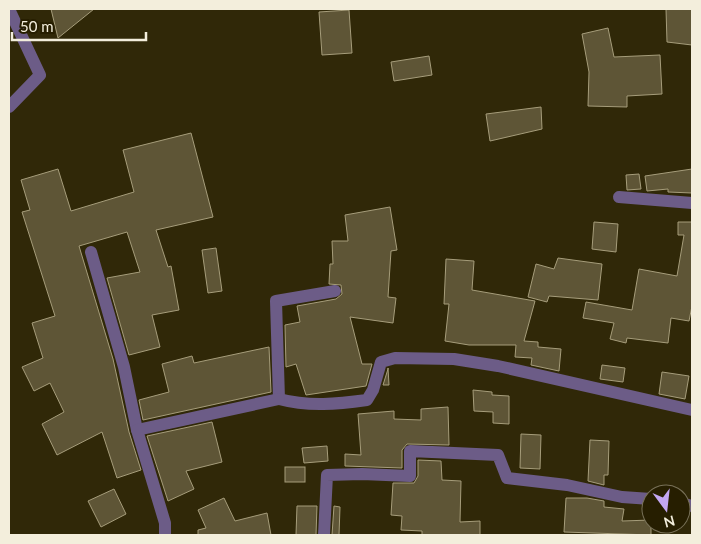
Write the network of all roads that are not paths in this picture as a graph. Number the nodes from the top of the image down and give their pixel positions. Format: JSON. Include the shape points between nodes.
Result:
{"nodes":[{"id":1,"x":9,"y":9,"type":"edge"},
{"id":2,"x":9,"y":107,"type":"edge"},
{"id":3,"x":619,"y":197,"type":"dead end"},
{"id":4,"x":692,"y":203,"type":"edge"},
{"id":5,"x":91,"y":252,"type":"dead end"},
{"id":6,"x":335,"y":291,"type":"dead end"},
{"id":7,"x":279,"y":399,"type":"junction"},
{"id":8,"x":692,"y":410,"type":"edge"},
{"id":9,"x":137,"y":430,"type":"junction"},
{"id":10,"x":641,"y":498,"type":"edge"},
{"id":11,"x":165,"y":535,"type":"edge"},
{"id":12,"x":324,"y":535,"type":"edge"}],
"edges":[{"from":1,"to":2,"type":"street","via":[[40,75]]},
{"from":3,"to":4,"type":"street"},
{"from":5,"to":9,"type":"street","via":[[124,367]]},
{"from":6,"to":7,"type":"street","via":[[276,301]]},
{"from":7,"to":8,"type":"street","via":[[295,403],[334,404],[367,400],[381,362],[395,358],[454,359]]},
{"from":7,"to":9,"type":"street"},
{"from":9,"to":11,"type":"street","via":[[166,523]]},
{"from":10,"to":12,"type":"street","via":[[507,478],[498,456],[410,451],[410,476],[327,476]]}]}
